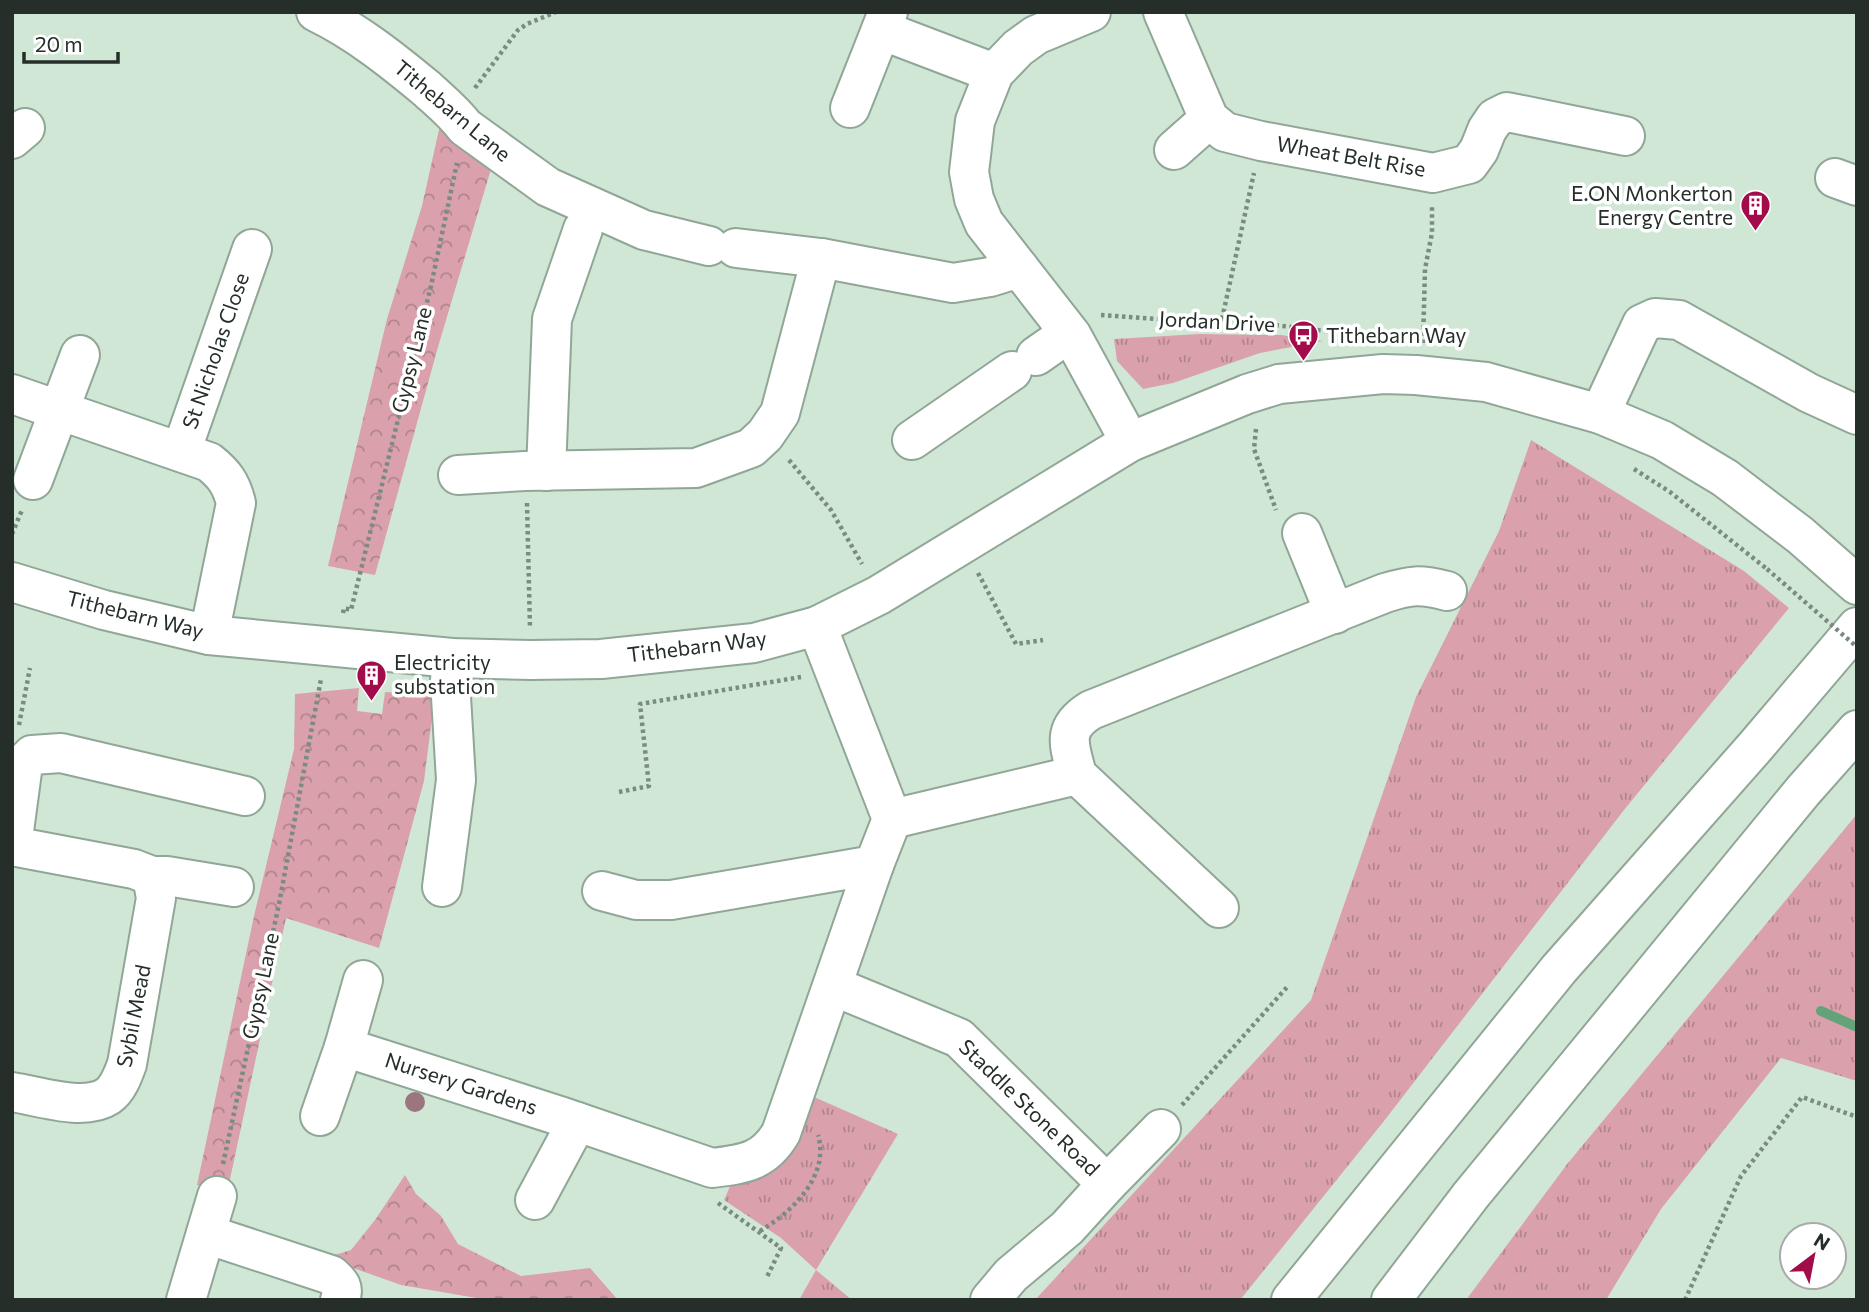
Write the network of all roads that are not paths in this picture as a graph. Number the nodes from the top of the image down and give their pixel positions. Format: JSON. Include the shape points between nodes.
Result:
{"nodes":[{"id":1,"x":316,"y":12,"type":"edge"},
{"id":2,"x":1091,"y":12,"type":"edge"},
{"id":3,"x":1163,"y":12,"type":"edge"},
{"id":4,"x":885,"y":21,"type":"edge"},
{"id":5,"x":994,"y":73,"type":"junction"},
{"id":6,"x":850,"y":108,"type":"dead end"},
{"id":7,"x":1209,"y":119,"type":"junction"},
{"id":8,"x":1625,"y":136,"type":"dead end"},
{"id":9,"x":1174,"y":150,"type":"dead end"},
{"id":10,"x":583,"y":229,"type":"dead end"},
{"id":11,"x":252,"y":249,"type":"dead end"},
{"id":12,"x":821,"y":258,"type":"junction"},
{"id":13,"x":1019,"y":268,"type":"junction"},
{"id":14,"x":1062,"y":323,"type":"junction"},
{"id":15,"x":80,"y":355,"type":"dead end"},
{"id":16,"x":12,"y":394,"type":"edge"},
{"id":17,"x":59,"y":410,"type":"junction"},
{"id":18,"x":1600,"y":414,"type":"junction"},
{"id":19,"x":1857,"y":415,"type":"edge"},
{"id":20,"x":912,"y":440,"type":"dead end"},
{"id":21,"x":1130,"y":442,"type":"junction"},
{"id":22,"x":181,"y":452,"type":"junction"},
{"id":23,"x":546,"y":471,"type":"junction"},
{"id":24,"x":458,"y":475,"type":"dead end"},
{"id":25,"x":33,"y":480,"type":"dead end"},
{"id":26,"x":1302,"y":533,"type":"road end"},
{"id":27,"x":12,"y":582,"type":"edge"},
{"id":28,"x":1857,"y":585,"type":"edge"},
{"id":29,"x":1447,"y":591,"type":"dead end"},
{"id":30,"x":1335,"y":614,"type":"junction"},
{"id":31,"x":817,"y":626,"type":"junction"},
{"id":32,"x":1857,"y":626,"type":"edge"},
{"id":33,"x":209,"y":635,"type":"junction"},
{"id":34,"x":452,"y":658,"type":"junction"},
{"id":35,"x":1857,"y":730,"type":"edge"},
{"id":36,"x":1077,"y":775,"type":"junction"},
{"id":37,"x":245,"y":796,"type":"dead end"},
{"id":38,"x":892,"y":819,"type":"junction"},
{"id":39,"x":12,"y":846,"type":"edge"},
{"id":40,"x":874,"y":865,"type":"junction"},
{"id":41,"x":152,"y":876,"type":"junction"},
{"id":42,"x":234,"y":887,"type":"dead end"},
{"id":43,"x":442,"y":887,"type":"dead end"},
{"id":44,"x":602,"y":891,"type":"dead end"},
{"id":45,"x":1219,"y":908,"type":"dead end"},
{"id":46,"x":363,"y":980,"type":"dead end"},
{"id":47,"x":833,"y":986,"type":"junction"},
{"id":48,"x":344,"y":1047,"type":"junction"},
{"id":49,"x":12,"y":1092,"type":"edge"},
{"id":50,"x":320,"y":1116,"type":"dead end"},
{"id":51,"x":577,"y":1122,"type":"junction"},
{"id":52,"x":1161,"y":1129,"type":"road end"},
{"id":53,"x":1107,"y":1184,"type":"junction"},
{"id":54,"x":217,"y":1196,"type":"road end"},
{"id":55,"x":535,"y":1200,"type":"dead end"},
{"id":56,"x":206,"y":1234,"type":"junction"},
{"id":57,"x":186,"y":1300,"type":"edge"},
{"id":58,"x":340,"y":1300,"type":"edge"},
{"id":59,"x":990,"y":1300,"type":"edge"},
{"id":60,"x":1291,"y":1300,"type":"edge"},
{"id":61,"x":1391,"y":1300,"type":"edge"}],
"edges":[{"from":1,"to":12,"type":"main road","name":"Tithebarn Lane","via":[[342,24],[391,60],[460,121],[548,187],[644,230],[722,247]]},
{"from":2,"to":5,"type":"main road","via":[[1036,35]]},
{"from":3,"to":7,"type":"main road"},
{"from":4,"to":5,"type":"main road"},
{"from":4,"to":6,"type":"main road"},
{"from":5,"to":13,"type":"main road","via":[[975,121],[969,172],[984,223]]},
{"from":7,"to":8,"type":"main road","name":"Wheat Belt Rise","via":[[1226,132],[1261,141],[1433,173],[1469,164],[1495,118],[1507,112]]},
{"from":7,"to":9,"type":"main road"},
{"from":10,"to":23,"type":"main road","via":[[552,319]]},
{"from":11,"to":22,"type":"main road","name":"St Nicholas Close"},
{"from":12,"to":13,"type":"main road","name":"Tithebarn Lane","via":[[953,283]]},
{"from":12,"to":23,"type":"main road","via":[[780,413],[751,448],[695,468]]},
{"from":13,"to":14,"type":"main road"},
{"from":14,"to":20,"type":"main road","via":[[1024,363]]},
{"from":14,"to":21,"type":"main road"},
{"from":15,"to":17,"type":"main road"},
{"from":16,"to":17,"type":"main road","name":"St Nicholas Close"},
{"from":17,"to":22,"type":"main road","name":"St Nicholas Close"},
{"from":17,"to":25,"type":"main road"},
{"from":18,"to":19,"type":"main road","via":[[1642,324],[1655,318],[1679,320]]},
{"from":18,"to":21,"type":"main road","name":"Tithebarn Way","via":[[1486,382],[1383,374],[1279,384]]},
{"from":18,"to":28,"type":"main road","name":"Tithebarn Way","via":[[1662,440],[1724,478]]},
{"from":21,"to":31,"type":"main road","name":"Tithebarn Way","via":[[879,596]]},
{"from":22,"to":33,"type":"main road","name":"St Nicholas Close","via":[[209,462],[225,474],[236,503]]},
{"from":23,"to":24,"type":"main road"},
{"from":26,"to":30,"type":"main road"},
{"from":27,"to":33,"type":"main road","name":"Tithebarn Way"},
{"from":29,"to":30,"type":"main road","via":[[1410,585]]},
{"from":30,"to":36,"type":"main road","via":[[1076,719],[1070,747]]},
{"from":31,"to":34,"type":"main road","name":"Tithebarn Way","via":[[754,643],[681,652],[601,659]]},
{"from":31,"to":38,"type":"main road"},
{"from":32,"to":60,"type":"main road","via":[[1559,969]]},
{"from":33,"to":34,"type":"main road","name":"Tithebarn Way"},
{"from":34,"to":43,"type":"main road","via":[[456,780]]},
{"from":35,"to":61,"type":"main road","via":[[1471,1195]]},
{"from":36,"to":38,"type":"main road"},
{"from":36,"to":45,"type":"main road"},
{"from":37,"to":39,"type":"main road","via":[[61,754],[32,755],[23,764]]},
{"from":38,"to":40,"type":"main road"},
{"from":39,"to":41,"type":"main road"},
{"from":40,"to":44,"type":"main road","via":[[670,900],[636,900]]},
{"from":40,"to":47,"type":"main road"},
{"from":41,"to":42,"type":"main road"},
{"from":41,"to":49,"type":"main road","name":"Sybil Mead","via":[[156,898],[127,1064],[119,1083],[108,1096],[85,1105]]},
{"from":46,"to":48,"type":"main road"},
{"from":47,"to":51,"type":"main road","name":"Nursery Gardens","via":[[773,1146],[750,1161],[712,1168]]},
{"from":47,"to":53,"type":"main road","name":"Staddle Stone Road","via":[[960,1038]]},
{"from":48,"to":50,"type":"main road"},
{"from":48,"to":51,"type":"main road","name":"Nursery Gardens"},
{"from":51,"to":55,"type":"main road"},
{"from":52,"to":53,"type":"main road","name":"Staddle Stone Road"},
{"from":53,"to":59,"type":"main road","name":"Staddle Stone Road"},
{"from":54,"to":56,"type":"main road"},
{"from":56,"to":57,"type":"main road"},
{"from":56,"to":58,"type":"main road","via":[[331,1275],[341,1284]]}]}
